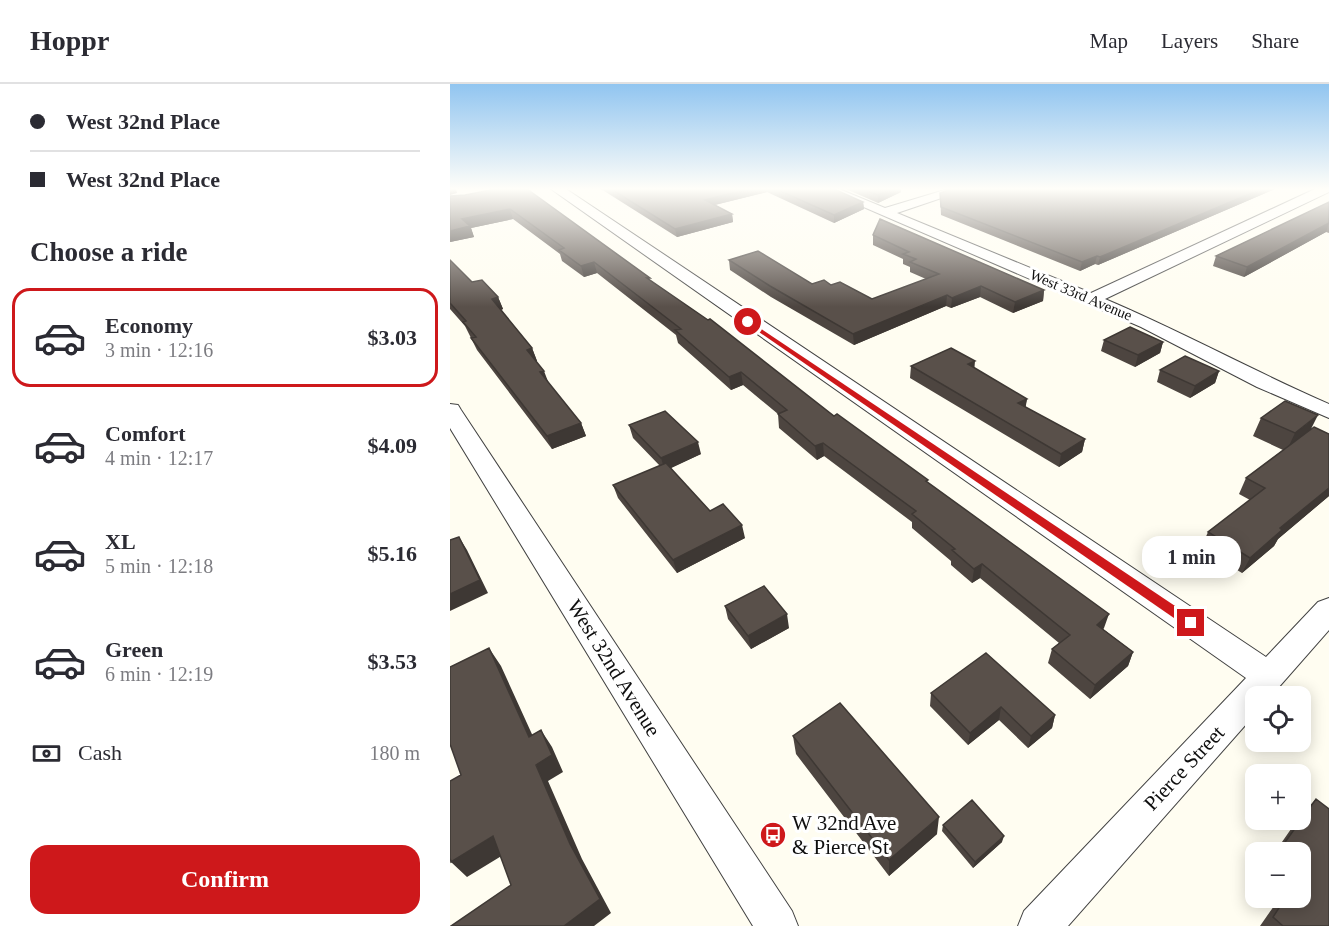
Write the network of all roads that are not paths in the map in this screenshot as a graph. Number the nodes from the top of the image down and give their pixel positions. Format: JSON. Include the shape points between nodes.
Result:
{"nodes":[{"id":1,"x":614,"y":228,"type":"edge"},
{"id":2,"x":921,"y":228,"type":"edge"},
{"id":3,"x":1244,"y":228,"type":"edge"},
{"id":4,"x":1092,"y":299,"type":"junction"},
{"id":5,"x":450,"y":410,"type":"edge"},
{"id":6,"x":1329,"y":412,"type":"edge"},
{"id":7,"x":1329,"y":610,"type":"edge"},
{"id":8,"x":1269,"y":676,"type":"junction"},
{"id":9,"x":777,"y":926,"type":"edge"},
{"id":10,"x":1039,"y":926,"type":"edge"}],
"edges":[{"from":1,"to":8,"type":"street"},
{"from":2,"to":4,"type":"street","name":"West 33rd Avenue"},
{"from":3,"to":4,"type":"street"},
{"from":4,"to":6,"type":"street","name":"West 33rd Avenue"},
{"from":5,"to":9,"type":"street","name":"West 32nd Avenue"},
{"from":7,"to":8,"type":"street","name":"Pierce Street"},
{"from":8,"to":10,"type":"street","name":"Pierce Street"}]}
